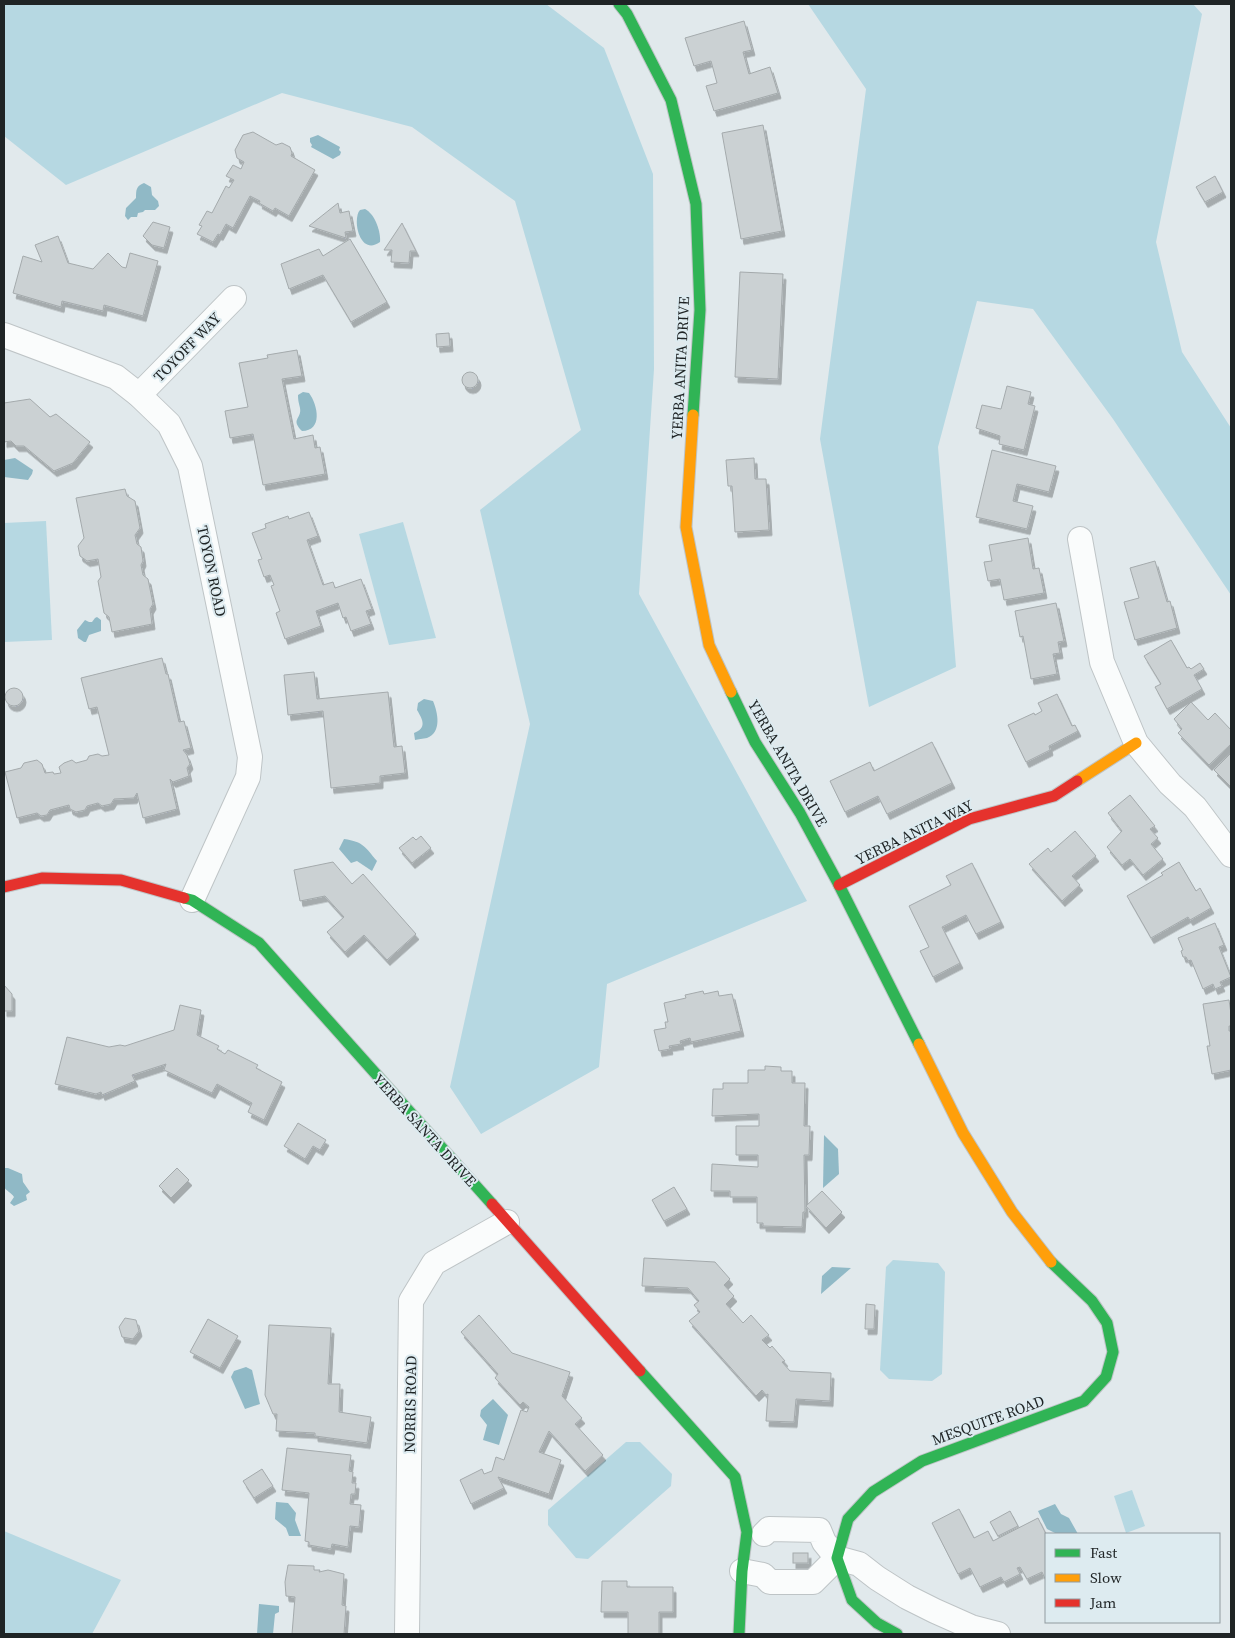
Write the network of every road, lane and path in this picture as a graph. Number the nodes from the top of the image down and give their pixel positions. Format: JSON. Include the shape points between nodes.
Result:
{"nodes":[{"id":1,"x":619,"y":4,"type":"edge"},
{"id":2,"x":234,"y":298,"type":"dead end"},
{"id":3,"x":4,"y":335,"type":"edge"},
{"id":4,"x":139,"y":395,"type":"junction"},
{"id":5,"x":1080,"y":539,"type":"dead end"},
{"id":6,"x":1136,"y":743,"type":"junction"},
{"id":7,"x":1231,"y":855,"type":"edge"},
{"id":8,"x":839,"y":885,"type":"junction"},
{"id":9,"x":4,"y":887,"type":"edge"},
{"id":10,"x":192,"y":900,"type":"junction"},
{"id":11,"x":507,"y":1222,"type":"junction"},
{"id":12,"x":1092,"y":1301,"type":"joint"},
{"id":13,"x":756,"y":1533,"type":"junction"},
{"id":14,"x":828,"y":1557,"type":"junction"},
{"id":15,"x":753,"y":1573,"type":"junction"},
{"id":16,"x":407,"y":1634,"type":"edge"},
{"id":17,"x":739,"y":1634,"type":"edge"},
{"id":18,"x":897,"y":1634,"type":"edge"},
{"id":19,"x":998,"y":1634,"type":"edge"}],
"edges":[{"from":1,"to":8,"type":"street","name":"YERBA ANITA DRIVE","via":[[671,100],[696,204],[700,310],[686,527],[709,645],[756,742]]},
{"from":2,"to":4,"type":"street","name":"TOYOFF WAY"},
{"from":3,"to":4,"type":"street","name":"TOYON ROAD","via":[[116,377]]},
{"from":4,"to":10,"type":"street","name":"TOYON ROAD","via":[[169,424],[190,466],[250,756],[248,777]]},
{"from":5,"to":6,"type":"street","via":[[1102,662]]},
{"from":6,"to":7,"type":"street","via":[[1195,808]]},
{"from":6,"to":8,"type":"street","name":"YERBA ANITA WAY","via":[[1054,796],[969,819]]},
{"from":8,"to":12,"type":"street","name":"YERBA ANITA DRIVE","via":[[963,1133],[1012,1212],[1053,1265]]},
{"from":9,"to":10,"type":"street","name":"YERBA SANTA DRIVE","via":[[42,878],[121,880]]},
{"from":10,"to":11,"type":"street","name":"YERBA SANTA DRIVE","via":[[259,943]]},
{"from":11,"to":13,"type":"street","name":"YERBA SANTA DRIVE","via":[[736,1477]]},
{"from":11,"to":16,"type":"street","name":"NORRIS ROAD","via":[[434,1263],[411,1301]]},
{"from":12,"to":14,"type":"street","name":"MESQUITE ROAD","via":[[1107,1323],[1113,1352],[1106,1377],[1084,1401],[922,1461],[873,1492],[848,1519]]},
{"from":13,"to":14,"type":"street","via":[[768,1529],[819,1530]]},
{"from":13,"to":15,"type":"street"},
{"from":14,"to":15,"type":"street"},
{"from":14,"to":18,"type":"street","via":[[852,1600],[877,1623]]},
{"from":14,"to":19,"type":"street","via":[[859,1564],[907,1597],[971,1627]]},
{"from":15,"to":17,"type":"street"}]}
